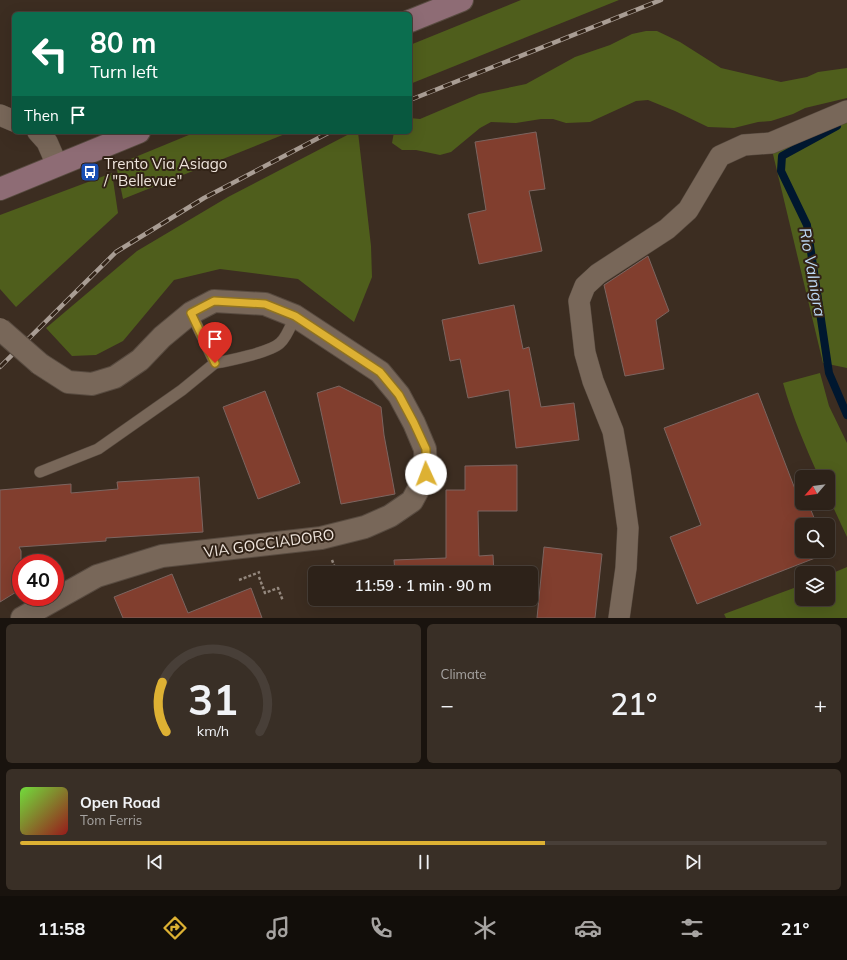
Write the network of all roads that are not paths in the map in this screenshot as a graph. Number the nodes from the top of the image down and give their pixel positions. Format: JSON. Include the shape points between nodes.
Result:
{"nodes":[{"id":1,"x":462,"y":0,"type":"edge"},
{"id":2,"x":412,"y":20,"type":"edge"},
{"id":3,"x":847,"y":111,"type":"edge"},
{"id":4,"x":0,"y":115,"type":"edge"},
{"id":5,"x":12,"y":120,"type":"edge"},
{"id":6,"x":40,"y":134,"type":"edge"},
{"id":7,"x":134,"y":134,"type":"edge"},
{"id":8,"x":57,"y":165,"type":"junction"},
{"id":9,"x":0,"y":189,"type":"edge"},
{"id":10,"x":191,"y":313,"type":"junction"},
{"id":11,"x":295,"y":316,"type":"junction"},
{"id":12,"x":0,"y":329,"type":"edge"},
{"id":13,"x":215,"y":363,"type":"junction"},
{"id":14,"x":40,"y":472,"type":"dead end"},
{"id":15,"x":22,"y":618,"type":"edge"},
{"id":16,"x":619,"y":618,"type":"edge"}],
"edges":[{"from":1,"to":2,"type":"main road"},
{"from":3,"to":16,"type":"street","via":[[771,142],[744,145],[720,156],[688,210],[668,230],[611,264],[585,286],[579,301],[585,353],[585,382],[613,430],[628,528]]},
{"from":4,"to":5,"type":"street"},
{"from":6,"to":8,"type":"street","via":[[47,142]]},
{"from":7,"to":8,"type":"main road"},
{"from":8,"to":9,"type":"main road"},
{"from":10,"to":11,"type":"street","name":"VIA GOCCIADORO","via":[[214,301],[265,304]]},
{"from":10,"to":12,"type":"street","name":"VIA GOCCIADORO","bridge":true,"via":[[162,337],[140,360],[115,377],[92,384],[68,382],[40,364]]},
{"from":10,"to":13,"type":"lane"},
{"from":11,"to":13,"type":"lane","via":[[281,342],[275,347]]},
{"from":11,"to":15,"type":"street","name":"VIA GOCCIADORO","via":[[380,372],[399,395],[426,449],[426,474],[412,501],[390,516],[365,527],[321,538],[162,556],[97,576]]},
{"from":13,"to":14,"type":"lane","via":[[182,390],[98,449]]}]}
